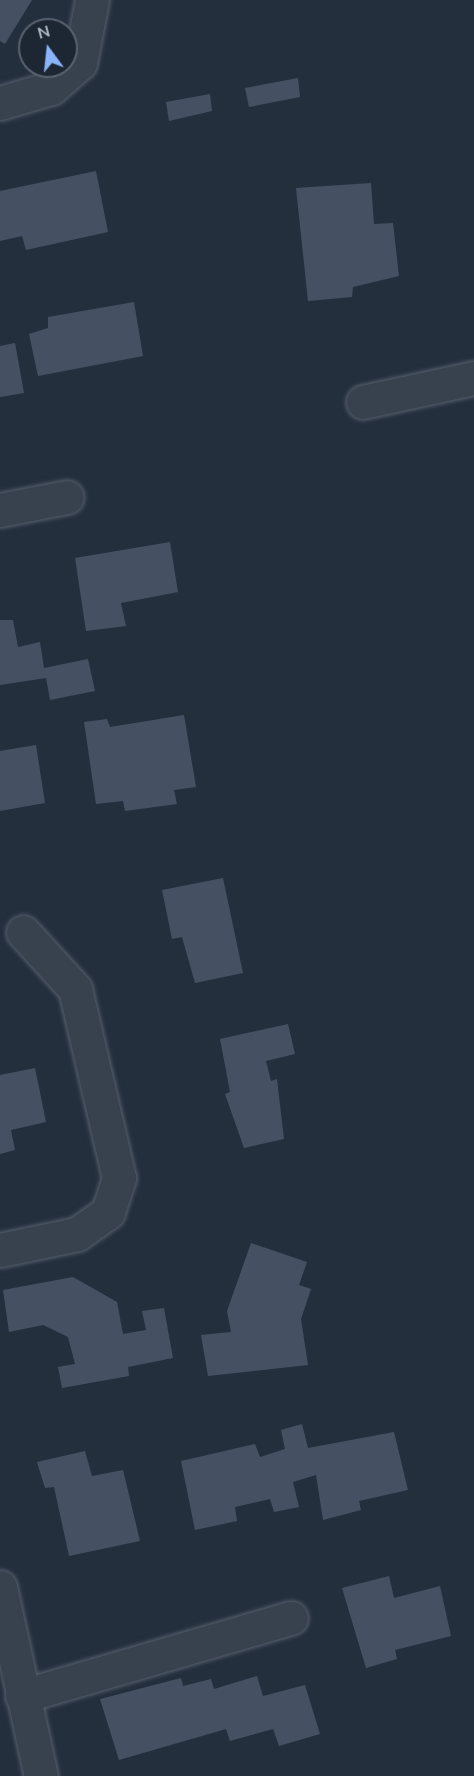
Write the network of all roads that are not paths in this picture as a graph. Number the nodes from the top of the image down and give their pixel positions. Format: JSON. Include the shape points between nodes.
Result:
{"nodes":[{"id":1,"x":92,"y":0,"type":"edge"},
{"id":2,"x":0,"y":103,"type":"edge"},
{"id":3,"x":474,"y":378,"type":"edge"},
{"id":4,"x":363,"y":402,"type":"dead end"},
{"id":5,"x":67,"y":497,"type":"dead end"},
{"id":6,"x":0,"y":510,"type":"edge"},
{"id":7,"x":23,"y":932,"type":"dead end"},
{"id":8,"x":0,"y":1250,"type":"edge"},
{"id":9,"x":0,"y":1587,"type":"edge"},
{"id":10,"x":291,"y":1618,"type":"dead end"},
{"id":11,"x":22,"y":1696,"type":"junction"},
{"id":12,"x":41,"y":1776,"type":"edge"}],
"edges":[{"from":1,"to":2,"type":"street","via":[[80,63],[51,88]]},
{"from":3,"to":4,"type":"street"},
{"from":5,"to":6,"type":"street"},
{"from":7,"to":8,"type":"street","via":[[75,989],[119,1178],[108,1212],[77,1234]]},
{"from":9,"to":11,"type":"street"},
{"from":10,"to":11,"type":"street"},
{"from":11,"to":12,"type":"street"}]}
